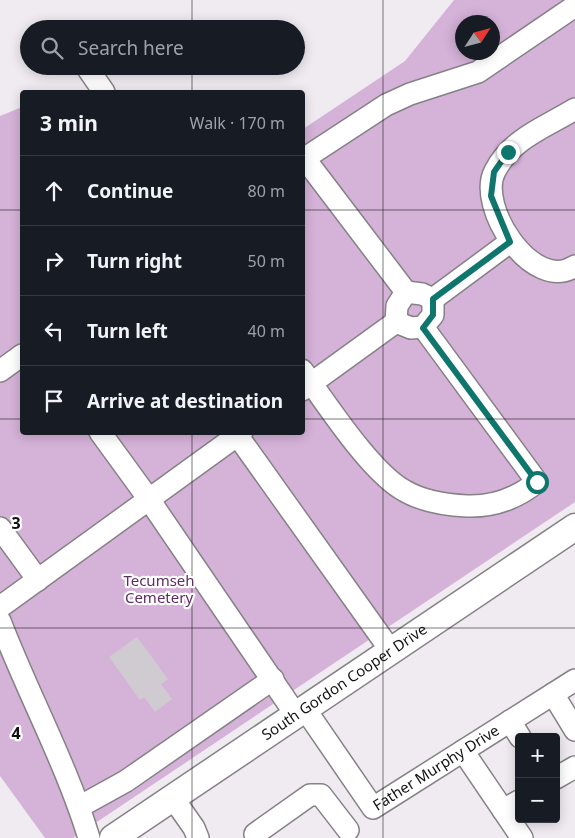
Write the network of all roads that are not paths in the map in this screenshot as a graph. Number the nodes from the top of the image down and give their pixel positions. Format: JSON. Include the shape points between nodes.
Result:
{"nodes":[{"id":1,"x":575,"y":6,"type":"edge"},
{"id":2,"x":92,"y":75,"type":"edge"},
{"id":3,"x":103,"y":90,"type":"edge"},
{"id":4,"x":573,"y":114,"type":"edge"},
{"id":5,"x":305,"y":158,"type":"edge"},
{"id":6,"x":305,"y":160,"type":"edge"},
{"id":7,"x":510,"y":242,"type":"junction"},
{"id":8,"x":575,"y":266,"type":"edge"},
{"id":9,"x":406,"y":292,"type":"junction"},
{"id":10,"x":433,"y":299,"type":"junction"},
{"id":11,"x":396,"y":322,"type":"junction"},
{"id":12,"x":423,"y":328,"type":"junction"},
{"id":13,"x":20,"y":356,"type":"edge"},
{"id":14,"x":0,"y":371,"type":"edge"},
{"id":15,"x":306,"y":381,"type":"edge"},
{"id":16,"x":102,"y":435,"type":"edge"},
{"id":17,"x":237,"y":435,"type":"edge"},
{"id":18,"x":239,"y":435,"type":"edge"},
{"id":19,"x":148,"y":498,"type":"junction"},
{"id":20,"x":575,"y":527,"type":"edge"},
{"id":21,"x":0,"y":528,"type":"edge"},
{"id":22,"x":38,"y":580,"type":"junction"},
{"id":23,"x":0,"y":607,"type":"edge"},
{"id":24,"x":0,"y":621,"type":"edge"},
{"id":25,"x":391,"y":651,"type":"junction"},
{"id":26,"x":273,"y":679,"type":"junction"},
{"id":27,"x":575,"y":680,"type":"edge"},
{"id":28,"x":553,"y":694,"type":"junction"},
{"id":29,"x":300,"y":712,"type":"junction"},
{"id":30,"x":515,"y":729,"type":"edge"},
{"id":31,"x":575,"y":730,"type":"edge"},
{"id":32,"x":463,"y":751,"type":"junction"},
{"id":33,"x":575,"y":767,"type":"edge"},
{"id":34,"x":560,"y":776,"type":"edge"},
{"id":35,"x":173,"y":798,"type":"junction"},
{"id":36,"x":511,"y":805,"type":"edge"},
{"id":37,"x":79,"y":807,"type":"junction"},
{"id":38,"x":374,"y":808,"type":"junction"},
{"id":39,"x":255,"y":834,"type":"dead end"},
{"id":40,"x":343,"y":834,"type":"edge"},
{"id":41,"x":89,"y":838,"type":"edge"},
{"id":42,"x":113,"y":838,"type":"edge"},
{"id":43,"x":198,"y":838,"type":"edge"},
{"id":44,"x":522,"y":838,"type":"edge"}],
"edges":[{"from":1,"to":5,"type":"street","via":[[478,72],[386,105]]},
{"from":2,"to":3,"type":"street"},
{"from":4,"to":7,"type":"street","via":[[527,135],[508,152],[494,172],[491,196]]},
{"from":6,"to":9,"type":"street"},
{"from":7,"to":8,"type":"street","via":[[540,269],[555,272]]},
{"from":7,"to":10,"type":"street"},
{"from":9,"to":10,"type":"street"},
{"from":9,"to":11,"type":"street","via":[[397,306]]},
{"from":10,"to":12,"type":"street","via":[[433,315]]},
{"from":11,"to":12,"type":"street","via":[[411,328]]},
{"from":11,"to":15,"type":"street"},
{"from":12,"to":15,"type":"street","via":[[537,482],[525,492],[478,506],[428,501],[405,491],[386,478]]},
{"from":13,"to":14,"type":"street"},
{"from":16,"to":19,"type":"street","name":"Father Murphy Drive"},
{"from":17,"to":19,"type":"street"},
{"from":18,"to":25,"type":"street"},
{"from":19,"to":22,"type":"street"},
{"from":19,"to":26,"type":"street","name":"Father Murphy Drive"},
{"from":20,"to":25,"type":"main road","name":"South Gordon Cooper Drive"},
{"from":21,"to":22,"type":"street"},
{"from":22,"to":23,"type":"street"},
{"from":24,"to":37,"type":"street"},
{"from":25,"to":29,"type":"main road","name":"South Gordon Cooper Drive"},
{"from":26,"to":29,"type":"street","name":"Father Murphy Drive"},
{"from":26,"to":37,"type":"street","via":[[126,781]]},
{"from":27,"to":28,"type":"street","name":"Father Murphy Drive"},
{"from":28,"to":30,"type":"street","name":"Father Murphy Drive"},
{"from":28,"to":31,"type":"street"},
{"from":29,"to":35,"type":"main road","name":"South Gordon Cooper Drive"},
{"from":29,"to":38,"type":"street","name":"Father Murphy Drive"},
{"from":30,"to":32,"type":"street","name":"Father Murphy Drive"},
{"from":32,"to":36,"type":"street"},
{"from":32,"to":38,"type":"street","name":"Father Murphy Drive"},
{"from":33,"to":34,"type":"street"},
{"from":35,"to":42,"type":"main road","name":"South Gordon Cooper Drive"},
{"from":35,"to":43,"type":"street"},
{"from":36,"to":44,"type":"street"},
{"from":37,"to":41,"type":"street"},
{"from":38,"to":40,"type":"street"},
{"from":39,"to":40,"type":"street","via":[[310,795],[321,795]]}]}
